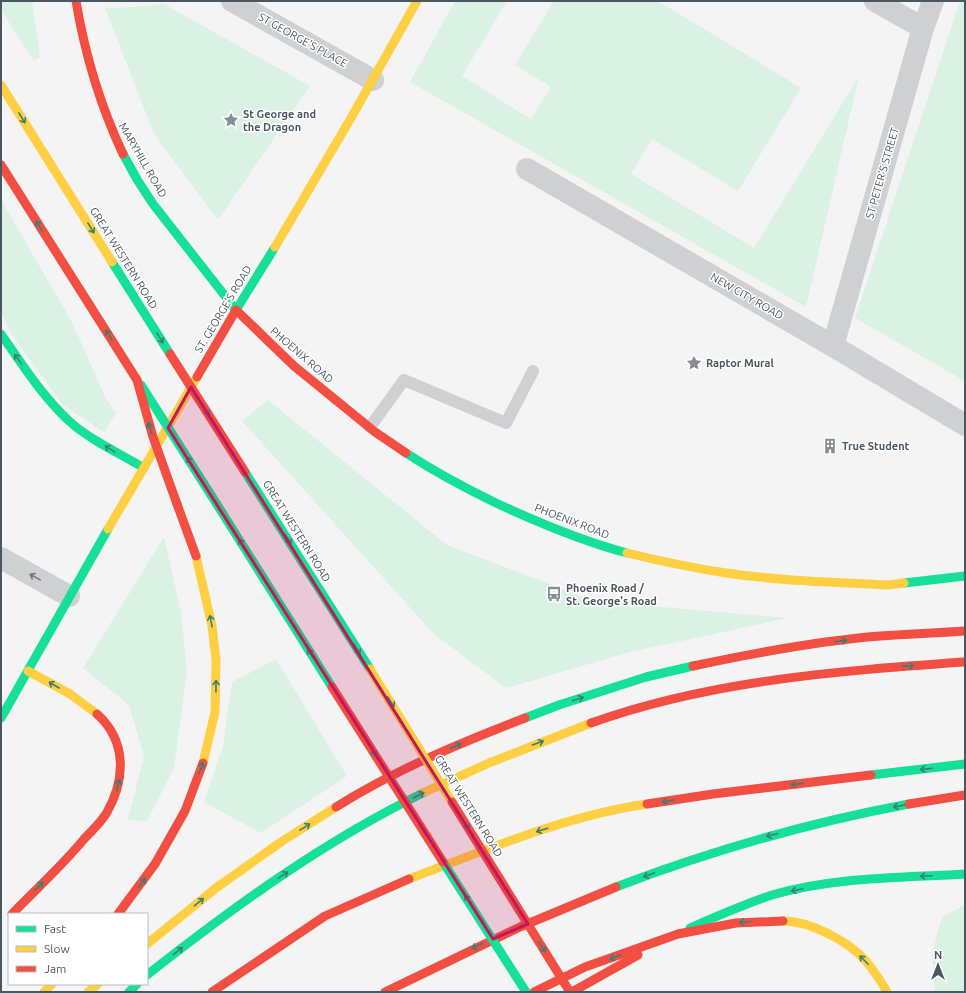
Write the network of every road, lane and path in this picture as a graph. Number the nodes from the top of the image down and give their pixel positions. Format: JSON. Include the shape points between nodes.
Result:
{"nodes":[{"id":1,"x":76,"y":1,"type":"edge"},
{"id":2,"x":232,"y":1,"type":"edge"},
{"id":3,"x":417,"y":1,"type":"edge"},
{"id":4,"x":875,"y":1,"type":"edge"},
{"id":5,"x":933,"y":1,"type":"edge"},
{"id":6,"x":923,"y":28,"type":"junction"},
{"id":7,"x":373,"y":80,"type":"junction"},
{"id":8,"x":1,"y":85,"type":"edge"},
{"id":9,"x":1,"y":165,"type":"edge"},
{"id":10,"x":527,"y":169,"type":"dead end"},
{"id":11,"x":236,"y":310,"type":"junction"},
{"id":12,"x":1,"y":334,"type":"edge"},
{"id":13,"x":832,"y":346,"type":"junction"},
{"id":14,"x":533,"y":371,"type":"dead end"},
{"id":15,"x":137,"y":380,"type":"junction"},
{"id":16,"x":965,"y":425,"type":"edge"},
{"id":17,"x":370,"y":427,"type":"junction"},
{"id":18,"x":144,"y":468,"type":"junction"},
{"id":19,"x":1,"y":558,"type":"edge"},
{"id":20,"x":965,"y":576,"type":"edge"},
{"id":21,"x":69,"y":596,"type":"junction"},
{"id":22,"x":965,"y":631,"type":"edge"},
{"id":23,"x":965,"y":662,"type":"edge"},
{"id":24,"x":28,"y":671,"type":"junction"},
{"id":25,"x":1,"y":718,"type":"edge"},
{"id":26,"x":965,"y":764,"type":"edge"},
{"id":27,"x":965,"y":794,"type":"edge"},
{"id":28,"x":965,"y":874,"type":"edge"},
{"id":29,"x":13,"y":913,"type":"edge"},
{"id":30,"x":119,"y":913,"type":"edge"},
{"id":31,"x":678,"y":934,"type":"junction"},
{"id":32,"x":148,"y":943,"type":"edge"},
{"id":33,"x":148,"y":974,"type":"edge"},
{"id":34,"x":97,"y":985,"type":"edge"},
{"id":35,"x":88,"y":992,"type":"edge"},
{"id":36,"x":212,"y":992,"type":"edge"},
{"id":37,"x":385,"y":992,"type":"edge"},
{"id":38,"x":526,"y":992,"type":"edge"},
{"id":39,"x":534,"y":992,"type":"edge"},
{"id":40,"x":571,"y":992,"type":"edge"},
{"id":41,"x":887,"y":992,"type":"edge"}],
"edges":[{"from":1,"to":11,"type":"main road","name":"MARYHILL ROAD","via":[[86,58],[95,88],[122,151],[153,204]]},
{"from":2,"to":7,"type":"street","name":"ST GEORGE'S PLACE"},
{"from":3,"to":7,"type":"main road","name":"ST. GEORGE'S ROAD"},
{"from":4,"to":6,"type":"street"},
{"from":5,"to":6,"type":"street","name":"ST PETER'S STREET"},
{"from":6,"to":13,"type":"street","name":"ST PETER'S STREET"},
{"from":7,"to":11,"type":"main road","name":"ST. GEORGE'S ROAD"},
{"from":8,"to":40,"type":"main road","name":"GREAT WESTERN ROAD","one_way":true,"bridge":true},
{"from":15,"to":9,"type":"main road","one_way":true},
{"from":10,"to":13,"type":"street","name":"NEW CITY ROAD"},
{"from":11,"to":17,"type":"main road","name":"PHOENIX ROAD","via":[[294,366]]},
{"from":11,"to":18,"type":"main road","name":"ST. GEORGE'S ROAD"},
{"from":18,"to":12,"type":"main road","one_way":true,"via":[[69,421],[37,386]]},
{"from":13,"to":16,"type":"street","name":"NEW CITY ROAD"},
{"from":14,"to":17,"type":"lane","via":[[506,423],[404,380]]},
{"from":30,"to":15,"type":"main road","one_way":true,"bridge":true,"via":[[155,864],[185,811],[202,766],[215,712],[216,660],[212,626],[196,555],[153,437]]},
{"from":38,"to":15,"type":"main road","one_way":true,"bridge":true},
{"from":17,"to":20,"type":"main road","name":"PHOENIX ROAD","via":[[409,455],[461,486],[540,523],[636,555],[695,568],[792,580],[888,585]]},
{"from":18,"to":21,"type":"main road","name":"ST. GEORGE'S ROAD"},
{"from":21,"to":19,"type":"street","one_way":true},
{"from":21,"to":24,"type":"main road","name":"ST. GEORGE'S ROAD"},
{"from":32,"to":22,"type":"main road","one_way":true,"via":[[216,888],[281,842],[340,805],[403,770],[480,735],[559,705],[646,677],[722,660],[879,636]]},
{"from":33,"to":23,"type":"main road","one_way":true,"via":[[216,922],[362,824],[424,792],[502,757],[617,715],[681,698],[769,681],[869,669]]},
{"from":24,"to":25,"type":"main road","name":"ST. GEORGE'S ROAD"},
{"from":29,"to":24,"type":"main road","one_way":true,"via":[[107,813],[120,777],[120,756],[115,738],[107,724],[82,702]]},
{"from":26,"to":36,"type":"main road","one_way":true,"via":[[713,794],[630,806],[572,820],[402,882],[325,916]]},
{"from":27,"to":37,"type":"main road","one_way":true,"via":[[836,819],[753,840],[666,868],[509,931]]},
{"from":28,"to":31,"type":"main road","one_way":true,"via":[[859,880],[816,886],[773,895],[711,918]]},
{"from":31,"to":39,"type":"main road","one_way":true,"via":[[585,967]]},
{"from":31,"to":40,"type":"main road"},
{"from":41,"to":31,"type":"main road","one_way":true,"via":[[865,960],[834,937],[812,927],[790,921],[767,920]]},
{"from":34,"to":35,"type":"main road"}]}
